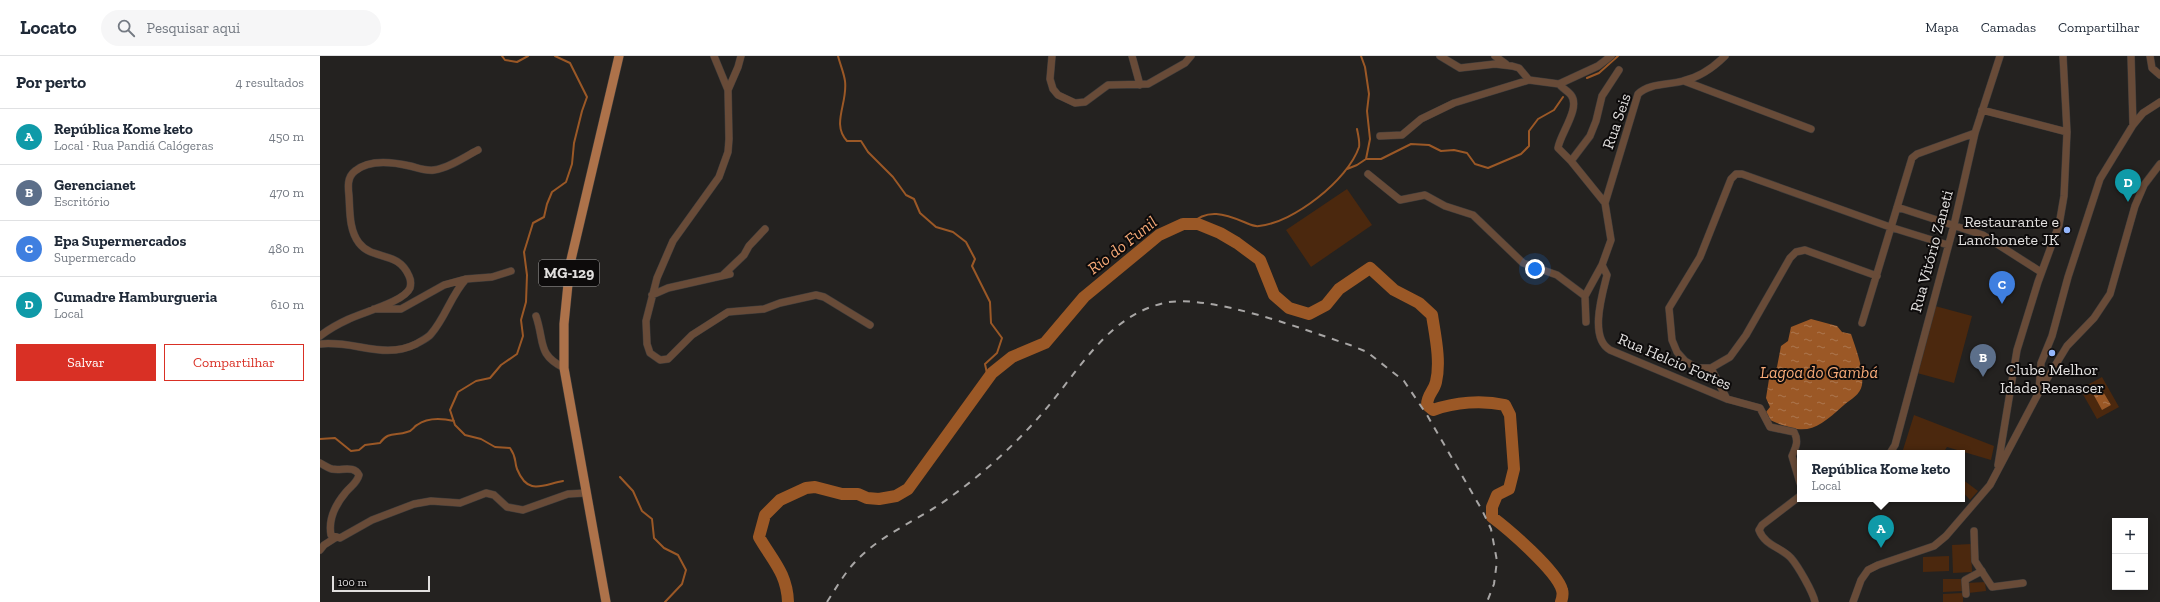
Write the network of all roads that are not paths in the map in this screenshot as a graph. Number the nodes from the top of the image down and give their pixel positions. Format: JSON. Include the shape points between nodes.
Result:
{"nodes":[{"id":1,"x":619,"y":56,"type":"edge"},
{"id":2,"x":714,"y":56,"type":"edge"},
{"id":3,"x":741,"y":56,"type":"edge"},
{"id":4,"x":1052,"y":56,"type":"edge"},
{"id":5,"x":1132,"y":56,"type":"edge"},
{"id":6,"x":1191,"y":56,"type":"edge"},
{"id":7,"x":1440,"y":56,"type":"edge"},
{"id":8,"x":1495,"y":56,"type":"edge"},
{"id":9,"x":1611,"y":56,"type":"edge"},
{"id":10,"x":1726,"y":56,"type":"edge"},
{"id":11,"x":2000,"y":56,"type":"edge"},
{"id":12,"x":2063,"y":56,"type":"edge"},
{"id":13,"x":2131,"y":56,"type":"edge"},
{"id":14,"x":2150,"y":56,"type":"edge"},
{"id":15,"x":1506,"y":64,"type":"junction"},
{"id":16,"x":1619,"y":70,"type":"dead end"},
{"id":17,"x":2160,"y":75,"type":"edge"},
{"id":18,"x":1530,"y":80,"type":"junction"},
{"id":19,"x":1684,"y":81,"type":"junction"},
{"id":20,"x":1559,"y":84,"type":"junction"},
{"id":21,"x":1140,"y":85,"type":"junction"},
{"id":22,"x":728,"y":90,"type":"junction"},
{"id":23,"x":2160,"y":102,"type":"edge"},
{"id":24,"x":1982,"y":110,"type":"junction"},
{"id":25,"x":2133,"y":125,"type":"junction"},
{"id":26,"x":1811,"y":129,"type":"dead end"},
{"id":27,"x":2066,"y":132,"type":"junction"},
{"id":28,"x":1975,"y":133,"type":"junction"},
{"id":29,"x":1380,"y":136,"type":"dead end"},
{"id":30,"x":478,"y":150,"type":"dead end"},
{"id":31,"x":1571,"y":161,"type":"junction"},
{"id":32,"x":2160,"y":164,"type":"edge"},
{"id":33,"x":1368,"y":174,"type":"dead end"},
{"id":34,"x":1605,"y":203,"type":"junction"},
{"id":35,"x":1897,"y":207,"type":"junction"},
{"id":36,"x":1954,"y":224,"type":"junction"},
{"id":37,"x":1890,"y":227,"type":"junction"},
{"id":38,"x":765,"y":229,"type":"dead end"},
{"id":39,"x":1948,"y":244,"type":"junction"},
{"id":40,"x":1602,"y":265,"type":"junction"},
{"id":41,"x":511,"y":271,"type":"dead end"},
{"id":42,"x":2041,"y":272,"type":"junction"},
{"id":43,"x":1877,"y":276,"type":"junction"},
{"id":44,"x":466,"y":279,"type":"junction"},
{"id":45,"x":652,"y":295,"type":"junction"},
{"id":46,"x":1585,"y":296,"type":"junction"},
{"id":47,"x":372,"y":309,"type":"junction"},
{"id":48,"x":536,"y":316,"type":"dead end"},
{"id":49,"x":1586,"y":322,"type":"dead end"},
{"id":50,"x":1862,"y":324,"type":"dead end"},
{"id":51,"x":870,"y":325,"type":"dead end"},
{"id":52,"x":320,"y":336,"type":"edge"},
{"id":53,"x":320,"y":344,"type":"edge"},
{"id":54,"x":564,"y":368,"type":"junction"},
{"id":55,"x":1711,"y":368,"type":"junction"},
{"id":56,"x":2039,"y":392,"type":"junction"},
{"id":57,"x":1727,"y":399,"type":"junction"},
{"id":58,"x":1892,"y":450,"type":"edge"},
{"id":59,"x":320,"y":463,"type":"edge"},
{"id":60,"x":1997,"y":471,"type":"junction"},
{"id":61,"x":1797,"y":476,"type":"edge"},
{"id":62,"x":586,"y":493,"type":"junction"},
{"id":63,"x":1797,"y":498,"type":"edge"},
{"id":64,"x":1974,"y":531,"type":"dead end"},
{"id":65,"x":335,"y":538,"type":"junction"},
{"id":66,"x":320,"y":550,"type":"edge"},
{"id":67,"x":1982,"y":571,"type":"junction"},
{"id":68,"x":2023,"y":584,"type":"dead end"},
{"id":69,"x":1966,"y":594,"type":"dead end"},
{"id":70,"x":606,"y":602,"type":"edge"},
{"id":71,"x":1815,"y":602,"type":"edge"},
{"id":72,"x":1853,"y":602,"type":"edge"}],
"edges":[{"from":1,"to":54,"type":"main road","number":"MG-129","via":[[570,264],[564,324]]},
{"from":2,"to":22,"type":"street"},
{"from":3,"to":22,"type":"street"},
{"from":4,"to":21,"type":"street","via":[[1050,79],[1053,89],[1070,102],[1085,102],[1108,85]]},
{"from":5,"to":21,"type":"street"},
{"from":6,"to":21,"type":"street","via":[[1185,63],[1157,80]]},
{"from":7,"to":15,"type":"street","via":[[1460,68]]},
{"from":8,"to":15,"type":"street"},
{"from":9,"to":20,"type":"street","via":[[1598,66]]},
{"from":10,"to":19,"type":"street","name":"Rua Seis","via":[[1709,71]]},
{"from":11,"to":24,"type":"street","name":"Rua Vitório Zaneti"},
{"from":12,"to":27,"type":"street"},
{"from":13,"to":25,"type":"street"},
{"from":14,"to":17,"type":"street","via":[[2152,68]]},
{"from":15,"to":18,"type":"street","via":[[1519,68]]},
{"from":16,"to":31,"type":"street","via":[[1602,96],[1590,136]]},
{"from":18,"to":20,"type":"street"},
{"from":18,"to":29,"type":"street","via":[[1454,103],[1421,119],[1402,135]]},
{"from":19,"to":26,"type":"street"},
{"from":19,"to":34,"type":"street","name":"Rua Seis","via":[[1647,87],[1638,94]]},
{"from":20,"to":31,"type":"street","via":[[1571,95],[1573,102],[1571,117],[1559,140],[1558,148]]},
{"from":22,"to":45,"type":"street","via":[[729,139],[724,164],[715,182],[672,242]]},
{"from":23,"to":25,"type":"street","via":[[2143,113]]},
{"from":24,"to":27,"type":"street"},
{"from":24,"to":28,"type":"street","name":"Rua Vitório Zaneti"},
{"from":25,"to":56,"type":"street","via":[[2100,179],[2052,336],[2041,363]]},
{"from":27,"to":42,"type":"street","via":[[2064,196],[2059,225]]},
{"from":28,"to":35,"type":"street","via":[[1912,158]]},
{"from":28,"to":36,"type":"street","name":"Rua Vitório Zaneti"},
{"from":30,"to":47,"type":"street","via":[[434,170],[376,162],[363,165],[349,178],[351,222],[353,233],[359,243],[368,251],[399,262],[411,280],[410,288],[405,294]]},
{"from":31,"to":34,"type":"street"},
{"from":32,"to":56,"type":"street","via":[[2144,184],[2135,206],[2110,294],[2094,318],[2067,346]]},
{"from":33,"to":46,"type":"street","via":[[1400,200],[1425,195],[1445,206],[1473,215],[1523,262],[1557,275]]},
{"from":34,"to":40,"type":"street","name":"Rua Helcio Fortes","via":[[1610,240]]},
{"from":35,"to":36,"type":"street"},
{"from":35,"to":37,"type":"street"},
{"from":36,"to":39,"type":"street","name":"Rua Vitório Zaneti"},
{"from":36,"to":42,"type":"street","via":[[1983,235]]},
{"from":37,"to":39,"type":"street"},
{"from":37,"to":43,"type":"street"},
{"from":37,"to":55,"type":"street","via":[[1736,174],[1731,179],[1700,257],[1669,308],[1672,340],[1677,352],[1685,361],[1697,368]]},
{"from":38,"to":45,"type":"street","via":[[726,275],[668,288]]},
{"from":39,"to":58,"type":"street","name":"Rua Vitório Zaneti"},
{"from":40,"to":46,"type":"street"},
{"from":40,"to":57,"type":"street","name":"Rua Helcio Fortes","via":[[1607,275],[1599,333],[1604,346]]},
{"from":41,"to":44,"type":"street","via":[[492,277]]},
{"from":42,"to":60,"type":"street","via":[[2017,350]]},
{"from":43,"to":50,"type":"street"},
{"from":43,"to":55,"type":"street","via":[[1805,250],[1796,252],[1738,347],[1730,357]]},
{"from":44,"to":47,"type":"street","via":[[444,285],[401,310]]},
{"from":44,"to":53,"type":"street","via":[[454,294],[431,334],[409,347],[382,352]]},
{"from":45,"to":51,"type":"street","via":[[646,321],[647,344],[650,353],[660,360],[668,358],[692,335],[724,314],[764,308],[816,295],[824,297]]},
{"from":46,"to":49,"type":"street"},
{"from":47,"to":52,"type":"street"},
{"from":48,"to":54,"type":"street","via":[[545,354],[552,362]]},
{"from":54,"to":62,"type":"main road","number":"MG-129"},
{"from":55,"to":57,"type":"street"},
{"from":56,"to":60,"type":"street"},
{"from":57,"to":61,"type":"street","name":"Rua Helcio Fortes","via":[[1760,408],[1770,427],[1794,432],[1797,445],[1792,456]]},
{"from":59,"to":65,"type":"street","via":[[331,469],[351,469],[359,475],[331,516],[329,526],[331,535]]},
{"from":60,"to":72,"type":"street","via":[[1980,498],[1946,536],[1934,546],[1868,570],[1861,580]]},
{"from":62,"to":65,"type":"street","via":[[568,494],[523,510],[507,507],[494,495],[486,493],[460,503],[431,501],[414,504]]},
{"from":62,"to":70,"type":"main road","number":"MG-129"},
{"from":63,"to":71,"type":"street","via":[[1759,530],[1770,545],[1791,558],[1808,584]]},
{"from":64,"to":67,"type":"street","via":[[1975,561]]},
{"from":65,"to":66,"type":"street"},
{"from":67,"to":68,"type":"street","via":[[1992,586]]},
{"from":67,"to":69,"type":"street","via":[[1965,580]]}]}
